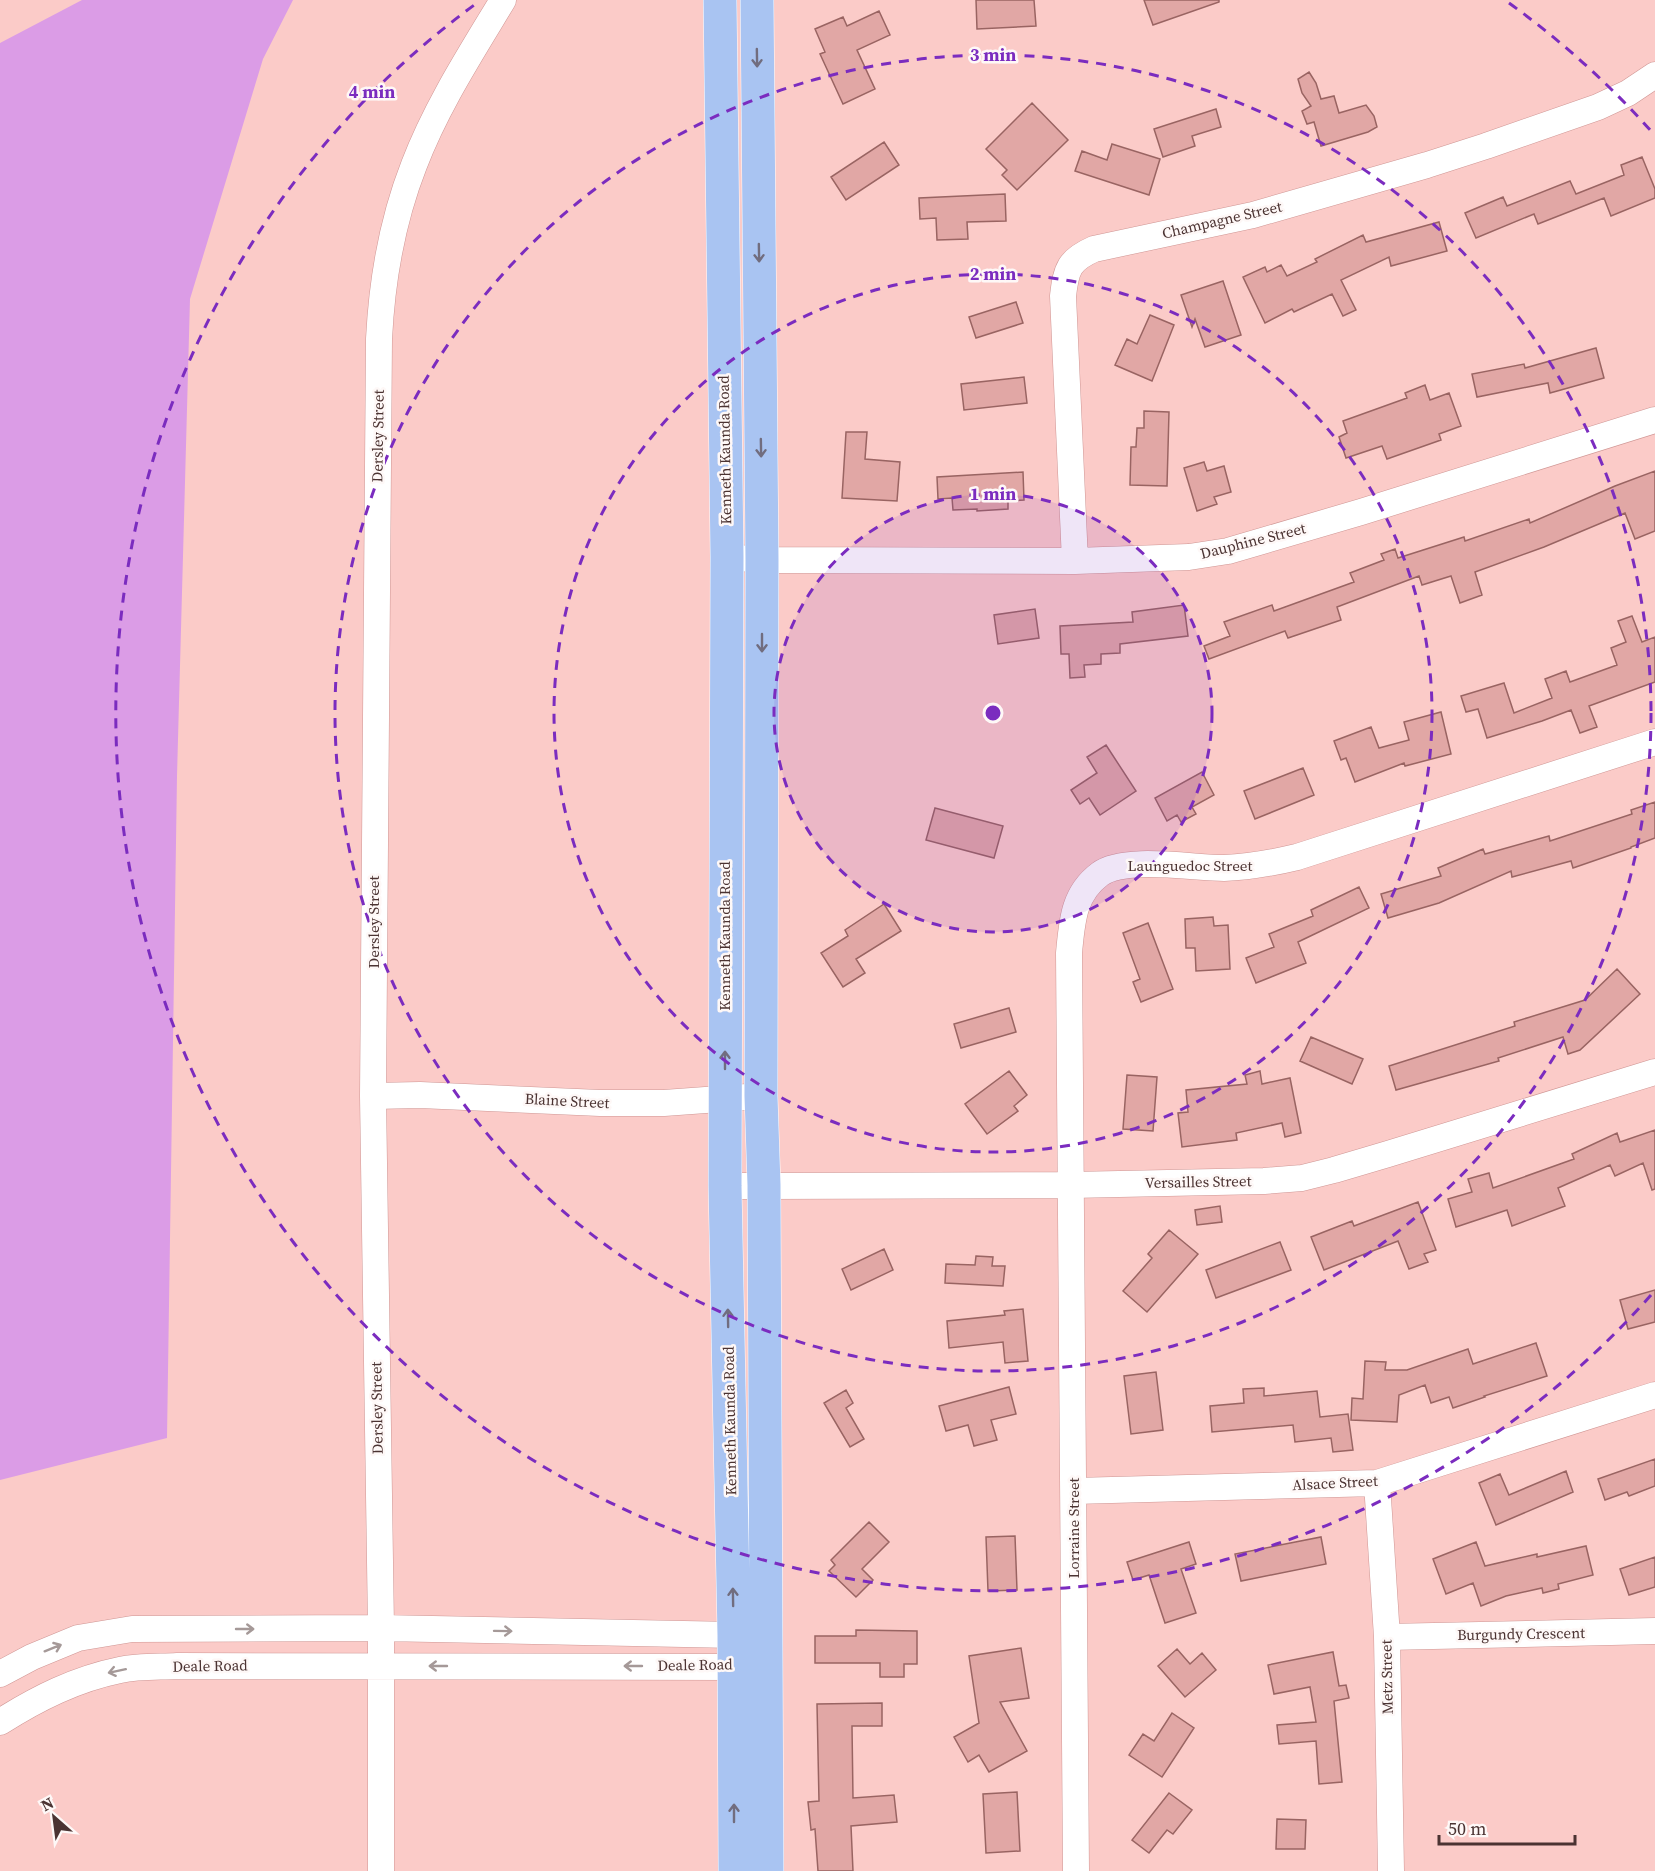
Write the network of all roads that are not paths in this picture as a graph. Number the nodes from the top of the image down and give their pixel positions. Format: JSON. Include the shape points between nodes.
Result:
{"nodes":[{"id":1,"x":503,"y":0,"type":"edge"},
{"id":2,"x":720,"y":0,"type":"edge"},
{"id":3,"x":757,"y":0,"type":"edge"},
{"id":4,"x":1655,"y":75,"type":"edge"},
{"id":5,"x":1655,"y":420,"type":"edge"},
{"id":6,"x":727,"y":557,"type":"junction"},
{"id":7,"x":762,"y":560,"type":"junction"},
{"id":8,"x":1075,"y":561,"type":"junction"},
{"id":9,"x":1655,"y":742,"type":"edge"},
{"id":10,"x":1655,"y":1072,"type":"edge"},
{"id":11,"x":373,"y":1096,"type":"junction"},
{"id":12,"x":760,"y":1096,"type":"junction"},
{"id":13,"x":725,"y":1100,"type":"junction"},
{"id":14,"x":764,"y":1185,"type":"junction"},
{"id":15,"x":1071,"y":1185,"type":"junction"},
{"id":16,"x":725,"y":1186,"type":"junction"},
{"id":17,"x":1655,"y":1395,"type":"edge"},
{"id":18,"x":1377,"y":1483,"type":"junction"},
{"id":19,"x":1074,"y":1491,"type":"junction"},
{"id":20,"x":381,"y":1628,"type":"junction"},
{"id":21,"x":150,"y":1629,"type":"junction"},
{"id":22,"x":1655,"y":1631,"type":"edge"},
{"id":23,"x":1386,"y":1638,"type":"junction"},
{"id":24,"x":734,"y":1651,"type":"junction"},
{"id":25,"x":765,"y":1655,"type":"junction"},
{"id":26,"x":380,"y":1665,"type":"junction"},
{"id":27,"x":151,"y":1667,"type":"junction"},
{"id":28,"x":0,"y":1674,"type":"edge"},
{"id":29,"x":0,"y":1722,"type":"edge"},
{"id":30,"x":381,"y":1871,"type":"edge"},
{"id":31,"x":735,"y":1871,"type":"edge"},
{"id":32,"x":767,"y":1871,"type":"edge"},
{"id":33,"x":1076,"y":1871,"type":"edge"},
{"id":34,"x":1391,"y":1871,"type":"edge"}],
"edges":[{"from":1,"to":11,"type":"street","name":"Dersley Street","via":[[448,93],[414,165],[387,255],[381,296]]},
{"from":2,"to":6,"type":"main road","name":"Kenneth Kaunda Road"},
{"from":3,"to":7,"type":"main road","one_way":true},
{"from":4,"to":8,"type":"street","name":"Champagne Street","via":[[1598,107],[1486,146],[1253,215],[1081,254],[1070,264],[1063,296]]},
{"from":5,"to":8,"type":"street","name":"Dauphine Street","via":[[1228,550],[1189,557]]},
{"from":6,"to":7,"type":"street","name":"Dauphine Street"},
{"from":13,"to":6,"type":"main road","name":"Kenneth Kaunda Road","one_way":true},
{"from":7,"to":8,"type":"street","name":"Dauphine Street"},
{"from":7,"to":12,"type":"main road","one_way":true},
{"from":9,"to":15,"type":"street","name":"Launguedoc Street","via":[[1268,864],[1222,868],[1122,866],[1100,873],[1078,900],[1072,918]]},
{"from":10,"to":15,"type":"street","name":"Versailles Street","via":[[1302,1178]]},
{"from":11,"to":13,"type":"street","name":"Blaine Street","via":[[600,1103]]},
{"from":11,"to":20,"type":"street","name":"Dersley Street"},
{"from":12,"to":13,"type":"street","name":"Blaine Street"},
{"from":12,"to":14,"type":"main road"},
{"from":13,"to":16,"type":"main road","name":"Kenneth Kaunda Road"},
{"from":14,"to":15,"type":"street","name":"Versailles Street"},
{"from":14,"to":16,"type":"street","name":"Versailles Street"},
{"from":14,"to":25,"type":"main road"},
{"from":15,"to":19,"type":"street","name":"Lorraine Street"},
{"from":24,"to":16,"type":"main road","name":"Kenneth Kaunda Road","one_way":true},
{"from":17,"to":18,"type":"street","name":"Alsace Street"},
{"from":18,"to":19,"type":"street","name":"Alsace Street"},
{"from":18,"to":23,"type":"street","name":"Metz Street"},
{"from":19,"to":33,"type":"street","name":"Lorraine Street"},
{"from":21,"to":20,"type":"street","name":"Deale Road","one_way":true},
{"from":20,"to":24,"type":"street","name":"Deale Road","one_way":true},
{"from":20,"to":26,"type":"street","name":"Dersley Street"},
{"from":21,"to":27,"type":"street"},
{"from":28,"to":21,"type":"street","name":"Deale Road","one_way":true,"via":[[78,1638]]},
{"from":22,"to":23,"type":"street","name":"Burgundy Crescent"},
{"from":23,"to":34,"type":"street","name":"Metz Street"},
{"from":24,"to":25,"type":"street","name":"Deale Road"},
{"from":24,"to":26,"type":"street","name":"Deale Road","one_way":true},
{"from":31,"to":24,"type":"main road","name":"Kenneth Kaunda Road","one_way":true},
{"from":25,"to":32,"type":"main road"},
{"from":26,"to":27,"type":"street","name":"Deale Road"},
{"from":26,"to":30,"type":"street","name":"Dersley Street"},
{"from":27,"to":29,"type":"street","name":"Deale Road","one_way":true,"via":[[122,1669],[73,1683]]}]}
